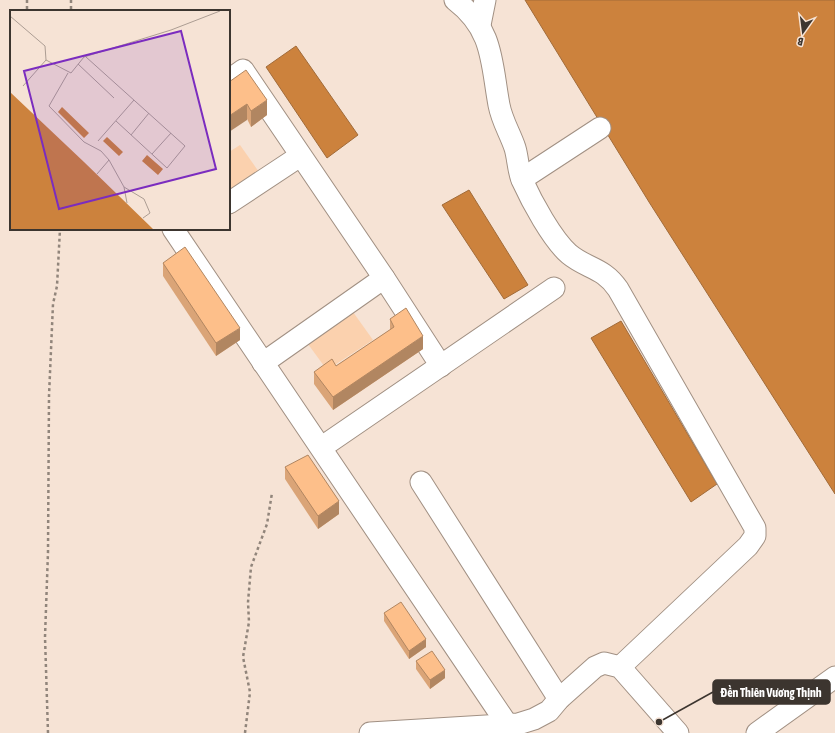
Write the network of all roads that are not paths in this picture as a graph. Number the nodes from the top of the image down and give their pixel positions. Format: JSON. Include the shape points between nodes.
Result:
{"nodes":[{"id":1,"x":455,"y":0,"type":"edge"},
{"id":2,"x":485,"y":0,"type":"edge"},
{"id":3,"x":480,"y":25,"type":"junction"},
{"id":4,"x":230,"y":79,"type":"edge"},
{"id":5,"x":600,"y":128,"type":"dead end"},
{"id":6,"x":300,"y":156,"type":"junction"},
{"id":7,"x":522,"y":179,"type":"junction"},
{"id":8,"x":230,"y":202,"type":"edge"},
{"id":9,"x":181,"y":232,"type":"edge"},
{"id":10,"x":384,"y":278,"type":"junction"},
{"id":11,"x":554,"y":288,"type":"dead end"},
{"id":12,"x":263,"y":363,"type":"junction"},
{"id":13,"x":441,"y":366,"type":"junction"},
{"id":14,"x":322,"y":447,"type":"junction"},
{"id":15,"x":420,"y":482,"type":"dead end"},
{"id":16,"x":620,"y":667,"type":"junction"},
{"id":17,"x":835,"y":677,"type":"edge"},
{"id":18,"x":559,"y":699,"type":"junction"},
{"id":19,"x":507,"y":724,"type":"junction"},
{"id":20,"x":370,"y":733,"type":"edge"},
{"id":21,"x":678,"y":733,"type":"edge"},
{"id":22,"x":757,"y":733,"type":"edge"}],
"edges":[{"from":1,"to":3,"type":"street","via":[[468,10]]},
{"from":2,"to":3,"type":"street"},
{"from":3,"to":7,"type":"street","via":[[495,72],[499,106]]},
{"from":4,"to":6,"type":"street","via":[[243,70]]},
{"from":5,"to":7,"type":"street"},
{"from":6,"to":8,"type":"street"},
{"from":6,"to":10,"type":"street"},
{"from":7,"to":16,"type":"street","via":[[554,236],[568,254],[603,272],[626,300],[755,528],[755,536],[748,546]]},
{"from":9,"to":12,"type":"street"},
{"from":10,"to":12,"type":"street"},
{"from":10,"to":13,"type":"street"},
{"from":11,"to":13,"type":"street"},
{"from":12,"to":14,"type":"street"},
{"from":13,"to":14,"type":"street"},
{"from":14,"to":19,"type":"street"},
{"from":15,"to":18,"type":"street"},
{"from":16,"to":18,"type":"street","via":[[604,663],[595,667]]},
{"from":16,"to":21,"type":"street"},
{"from":17,"to":22,"type":"street"},
{"from":18,"to":19,"type":"street","via":[[549,711],[534,720]]},
{"from":19,"to":20,"type":"street"}]}
